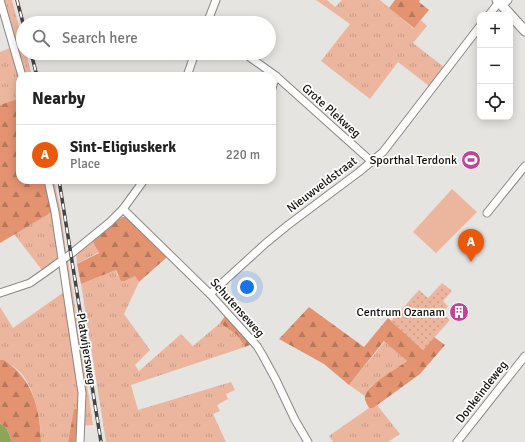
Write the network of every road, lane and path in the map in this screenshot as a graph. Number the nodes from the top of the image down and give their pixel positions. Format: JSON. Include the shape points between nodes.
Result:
{"nodes":[{"id":1,"x":0,"y":0,"type":"edge"},
{"id":2,"x":216,"y":0,"type":"edge"},
{"id":3,"x":502,"y":2,"type":"edge"},
{"id":4,"x":491,"y":12,"type":"edge"},
{"id":5,"x":210,"y":16,"type":"edge"},
{"id":6,"x":477,"y":30,"type":"edge"},
{"id":7,"x":525,"y":31,"type":"edge"},
{"id":8,"x":16,"y":55,"type":"edge"},
{"id":9,"x":17,"y":60,"type":"edge"},
{"id":10,"x":193,"y":60,"type":"edge"},
{"id":11,"x":254,"y":60,"type":"edge"},
{"id":12,"x":21,"y":72,"type":"edge"},
{"id":13,"x":188,"y":72,"type":"edge"},
{"id":14,"x":271,"y":72,"type":"edge"},
{"id":15,"x":276,"y":76,"type":"edge"},
{"id":16,"x":372,"y":162,"type":"junction"},
{"id":17,"x":525,"y":166,"type":"edge"},
{"id":18,"x":49,"y":184,"type":"edge"},
{"id":19,"x":141,"y":184,"type":"edge"},
{"id":20,"x":123,"y":209,"type":"junction"},
{"id":21,"x":487,"y":213,"type":"dead end"},
{"id":22,"x":62,"y":261,"type":"junction"},
{"id":23,"x":0,"y":293,"type":"edge"},
{"id":24,"x":210,"y":294,"type":"junction"},
{"id":25,"x":525,"y":356,"type":"edge"},
{"id":26,"x":80,"y":442,"type":"edge"},
{"id":27,"x":308,"y":442,"type":"edge"},
{"id":28,"x":457,"y":442,"type":"edge"}],
"edges":[{"from":1,"to":8,"type":"street"},
{"from":2,"to":5,"type":"street"},
{"from":3,"to":4,"type":"street"},
{"from":3,"to":7,"type":"main road"},
{"from":6,"to":16,"type":"street","name":"Nieuwveldstraat","via":[[395,138]]},
{"from":9,"to":12,"type":"street"},
{"from":10,"to":13,"type":"street"},
{"from":11,"to":14,"type":"street","name":"Grote Plekweg"},
{"from":15,"to":16,"type":"street","name":"Grote Plekweg"},
{"from":16,"to":24,"type":"street","name":"Nieuwveldstraat","via":[[282,229]]},
{"from":17,"to":21,"type":"street"},
{"from":18,"to":22,"type":"street","name":"Platwijersweg"},
{"from":19,"to":20,"type":"street"},
{"from":20,"to":22,"type":"street"},
{"from":20,"to":24,"type":"street","name":"Schutenseweg"},
{"from":22,"to":23,"type":"street","via":[[30,282]]},
{"from":22,"to":26,"type":"street","name":"Platwijersweg","via":[[82,393]]},
{"from":24,"to":27,"type":"street","name":"Schutenseweg","via":[[257,346]]},
{"from":25,"to":28,"type":"street","name":"Donkeindeweg"}]}
